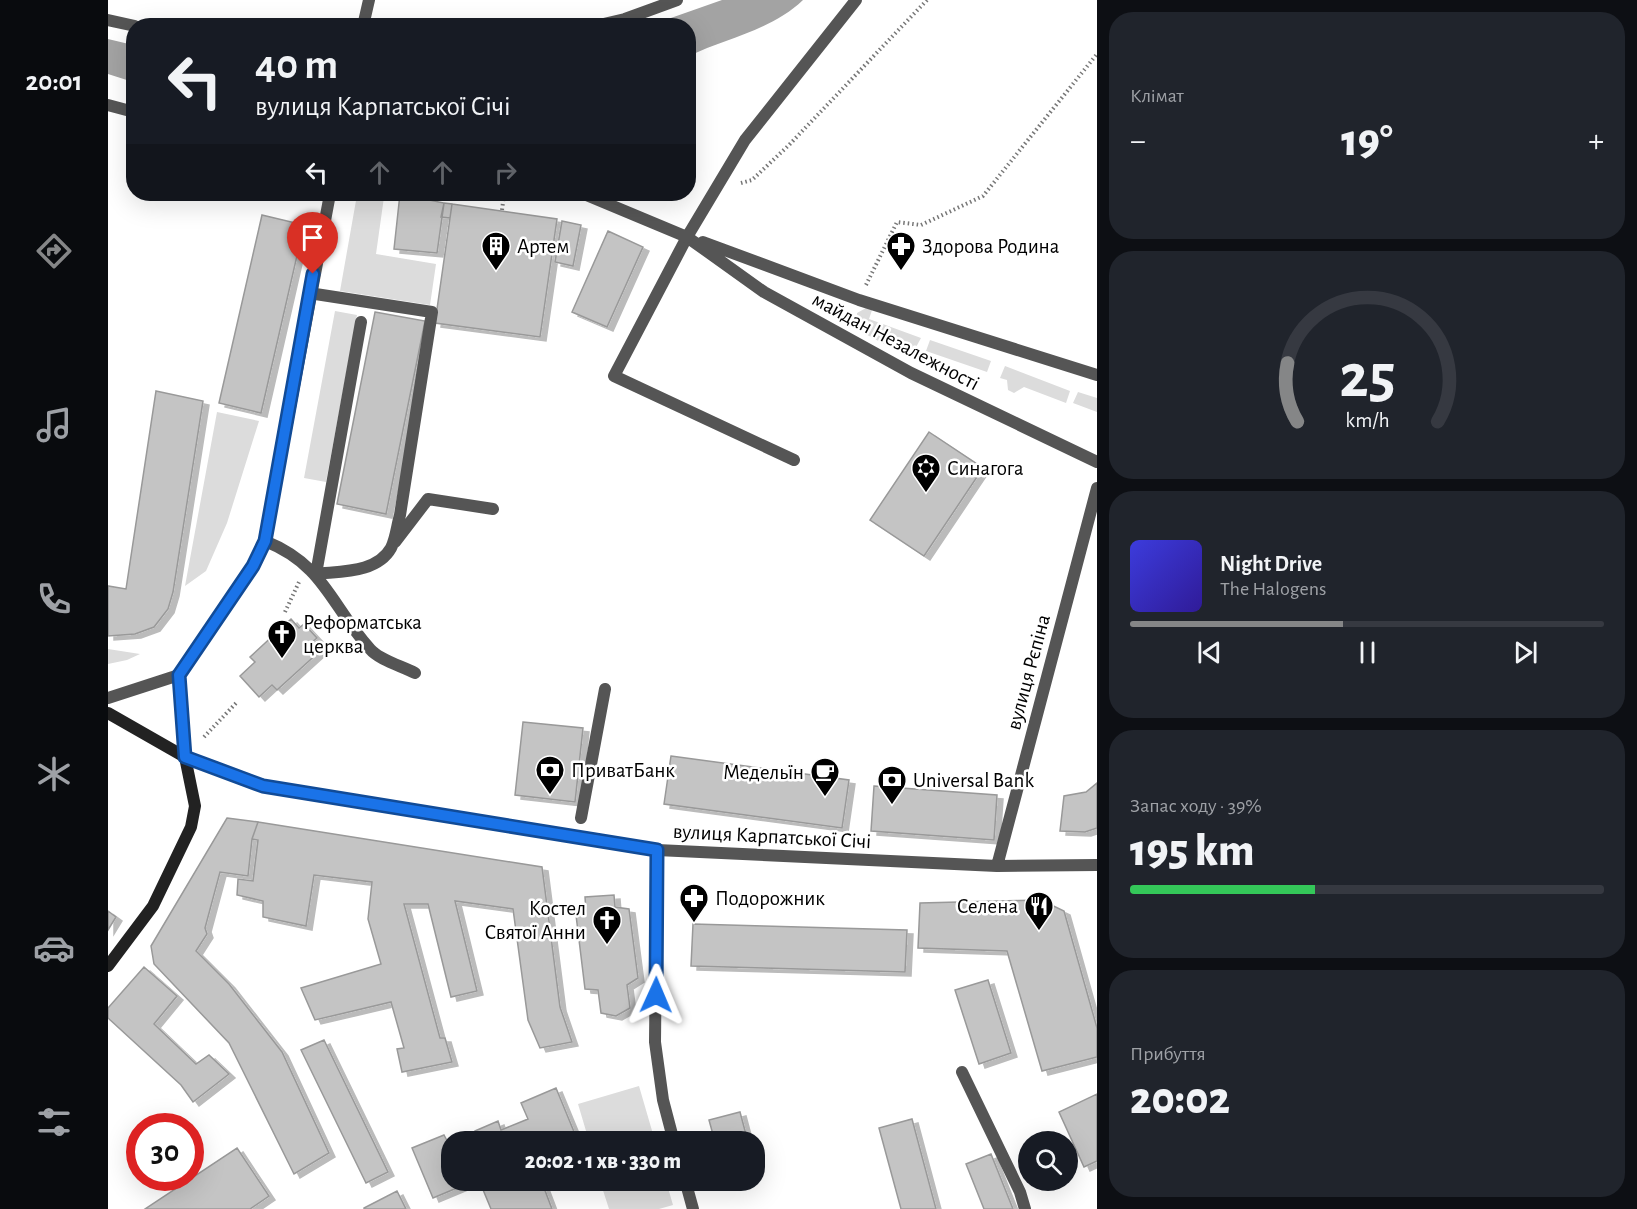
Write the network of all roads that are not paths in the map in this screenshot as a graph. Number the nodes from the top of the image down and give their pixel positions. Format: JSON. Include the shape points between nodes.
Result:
{"nodes":[{"id":1,"x":369,"y":0,"type":"edge"},
{"id":2,"x":677,"y":0,"type":"edge"},
{"id":3,"x":856,"y":0,"type":"edge"},
{"id":4,"x":365,"y":18,"type":"edge"},
{"id":5,"x":628,"y":18,"type":"edge"},
{"id":6,"x":108,"y":20,"type":"edge"},
{"id":7,"x":126,"y":24,"type":"edge"},
{"id":8,"x":108,"y":105,"type":"edge"},
{"id":9,"x":126,"y":109,"type":"edge"},
{"id":10,"x":329,"y":201,"type":"edge"},
{"id":11,"x":601,"y":201,"type":"edge"},
{"id":12,"x":687,"y":237,"type":"junction"},
{"id":13,"x":309,"y":293,"type":"junction"},
{"id":14,"x":361,"y":322,"type":"dead end"},
{"id":15,"x":1097,"y":375,"type":"edge"},
{"id":16,"x":794,"y":460,"type":"dead end"},
{"id":17,"x":1097,"y":462,"type":"edge"},
{"id":18,"x":1097,"y":489,"type":"edge"},
{"id":19,"x":493,"y":509,"type":"dead end"},
{"id":20,"x":265,"y":541,"type":"junction"},
{"id":21,"x":391,"y":547,"type":"junction"},
{"id":22,"x":316,"y":574,"type":"junction"},
{"id":23,"x":415,"y":672,"type":"dead end"},
{"id":24,"x":179,"y":675,"type":"junction"},
{"id":25,"x":605,"y":688,"type":"dead end"},
{"id":26,"x":108,"y":698,"type":"edge"},
{"id":27,"x":108,"y":713,"type":"edge"},
{"id":28,"x":185,"y":757,"type":"junction"},
{"id":29,"x":581,"y":818,"type":"dead end"},
{"id":30,"x":657,"y":850,"type":"junction"},
{"id":31,"x":1097,"y":865,"type":"edge"},
{"id":32,"x":998,"y":866,"type":"junction"},
{"id":33,"x":108,"y":966,"type":"edge"},
{"id":34,"x":962,"y":1072,"type":"dead end"},
{"id":35,"x":671,"y":1131,"type":"edge"},
{"id":36,"x":688,"y":1191,"type":"edge"},
{"id":37,"x":693,"y":1209,"type":"edge"},
{"id":38,"x":1025,"y":1209,"type":"edge"}],
"edges":[{"from":1,"to":4,"type":"street"},
{"from":2,"to":5,"type":"street"},
{"from":3,"to":12,"type":"street","via":[[745,140]]},
{"from":6,"to":7,"type":"street"},
{"from":8,"to":9,"type":"street"},
{"from":10,"to":13,"type":"street"},
{"from":11,"to":12,"type":"street","name":"майдан Незалежності"},
{"from":12,"to":15,"type":"street","name":"майдан Незалежності","via":[[859,300]]},
{"from":12,"to":16,"type":"street","via":[[614,376]]},
{"from":12,"to":17,"type":"street","name":"майдан Незалежності","via":[[774,298],[911,373]]},
{"from":13,"to":20,"type":"street"},
{"from":13,"to":21,"type":"street","via":[[432,312],[400,515]]},
{"from":14,"to":22,"type":"street"},
{"from":18,"to":32,"type":"street","name":"вулиця Рєпіна"},
{"from":19,"to":21,"type":"street","via":[[428,500]]},
{"from":20,"to":22,"type":"street","via":[[283,548]]},
{"from":20,"to":24,"type":"street","via":[[247,575]]},
{"from":21,"to":22,"type":"street","via":[[382,559],[363,568]]},
{"from":22,"to":23,"type":"street","via":[[371,651]]},
{"from":24,"to":26,"type":"street"},
{"from":24,"to":28,"type":"street"},
{"from":25,"to":29,"type":"street"},
{"from":27,"to":28,"type":"main road","name":"вулиця Карпатської Січі"},
{"from":28,"to":30,"type":"street","name":"вулиця Карпатської Січі","via":[[263,786]]},
{"from":28,"to":33,"type":"main road","via":[[195,806],[191,827],[153,906]]},
{"from":30,"to":32,"type":"street","name":"вулиця Карпатської Січі"},
{"from":30,"to":35,"type":"street","via":[[655,1042]]},
{"from":31,"to":32,"type":"street","name":"вулиця Карпатської Січі"},
{"from":34,"to":38,"type":"street"},
{"from":36,"to":37,"type":"street"}]}
